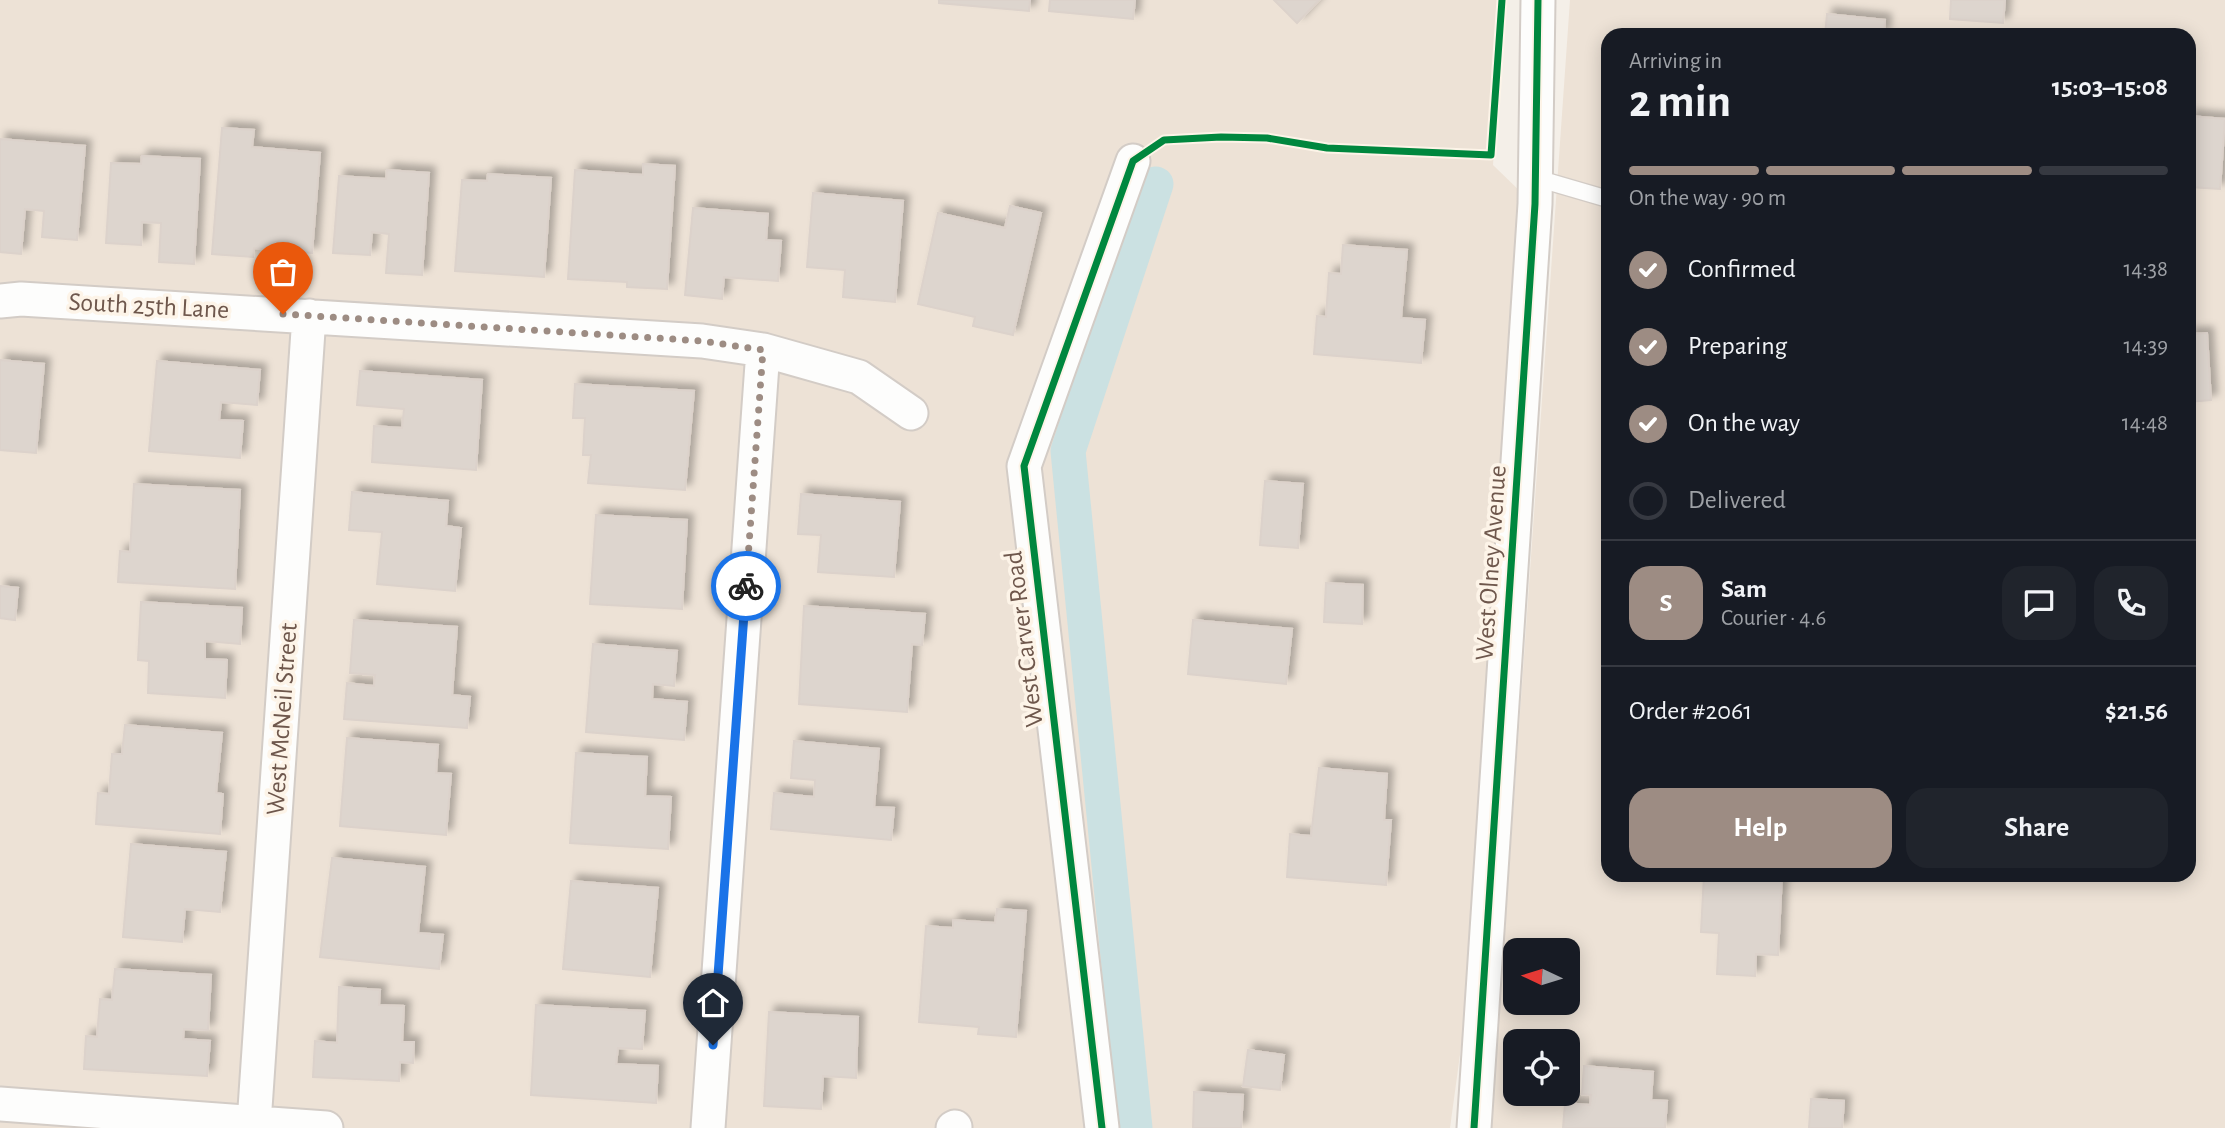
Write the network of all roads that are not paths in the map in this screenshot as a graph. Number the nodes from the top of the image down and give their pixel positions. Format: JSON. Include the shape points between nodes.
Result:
{"nodes":[{"id":1,"x":1538,"y":0,"type":"edge"},
{"id":2,"x":1133,"y":162,"type":"dead end"},
{"id":3,"x":1536,"y":178,"type":"junction"},
{"id":4,"x":1601,"y":197,"type":"edge"},
{"id":5,"x":0,"y":301,"type":"edge"},
{"id":6,"x":309,"y":316,"type":"junction"},
{"id":7,"x":763,"y":350,"type":"junction"},
{"id":8,"x":911,"y":413,"type":"dead end"},
{"id":9,"x":0,"y":1104,"type":"edge"},
{"id":10,"x":254,"y":1123,"type":"junction"},
{"id":11,"x":326,"y":1128,"type":"edge"},
{"id":12,"x":708,"y":1128,"type":"edge"},
{"id":13,"x":1102,"y":1128,"type":"edge"},
{"id":14,"x":1474,"y":1128,"type":"edge"}],
"edges":[{"from":1,"to":3,"type":"street","name":"West Olney Avenue"},
{"from":2,"to":13,"type":"street","name":"West Carver Road","via":[[1024,466]]},
{"from":3,"to":4,"type":"lane"},
{"from":3,"to":14,"type":"street","name":"West Olney Avenue"},
{"from":5,"to":6,"type":"street","name":"South 25th Lane"},
{"from":6,"to":7,"type":"street","name":"South 25th Lane","via":[[702,341]]},
{"from":6,"to":10,"type":"street","name":"West McNeil Street"},
{"from":7,"to":8,"type":"street","name":"South 25th Lane","via":[[859,377]]},
{"from":7,"to":12,"type":"street"},
{"from":9,"to":10,"type":"street"},
{"from":10,"to":11,"type":"street"}]}
